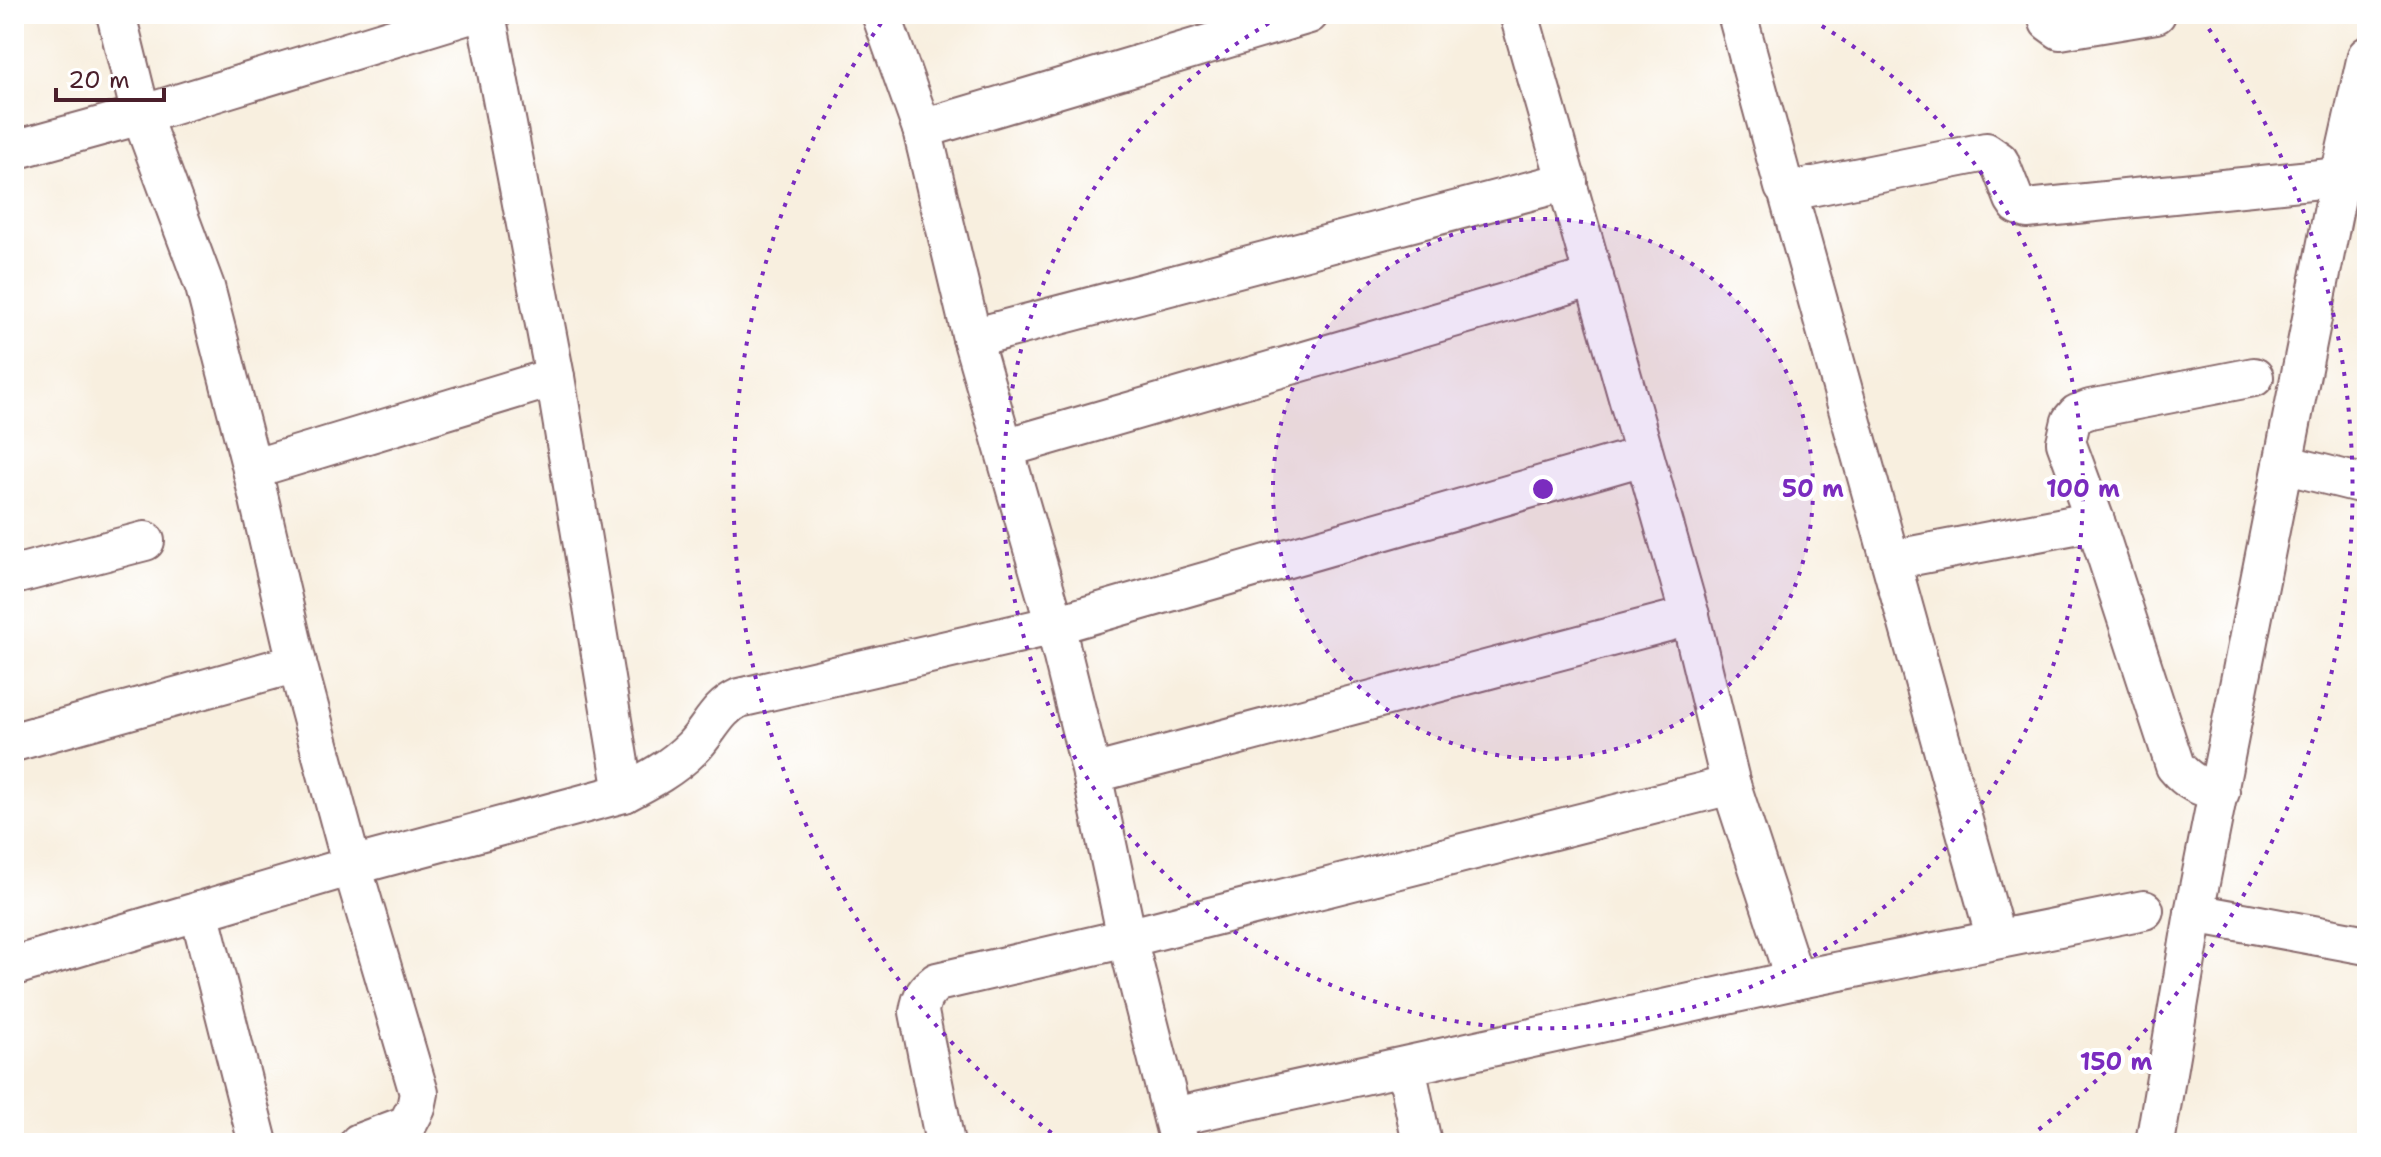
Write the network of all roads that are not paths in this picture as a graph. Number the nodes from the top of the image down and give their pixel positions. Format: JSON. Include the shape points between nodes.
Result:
{"nodes":[{"id":1,"x":116,"y":14,"type":"edge"},
{"id":2,"x":471,"y":14,"type":"edge"},
{"id":3,"x":486,"y":14,"type":"edge"},
{"id":4,"x":881,"y":14,"type":"edge"},
{"id":5,"x":1309,"y":14,"type":"edge"},
{"id":6,"x":1519,"y":14,"type":"edge"},
{"id":7,"x":1737,"y":14,"type":"edge"},
{"id":8,"x":2047,"y":14,"type":"edge"},
{"id":9,"x":2156,"y":14,"type":"edge"},
{"id":10,"x":2367,"y":56,"type":"edge"},
{"id":11,"x":141,"y":115,"type":"junction"},
{"id":12,"x":922,"y":129,"type":"junction"},
{"id":13,"x":14,"y":150,"type":"edge"},
{"id":14,"x":2340,"y":177,"type":"junction"},
{"id":15,"x":1568,"y":181,"type":"junction"},
{"id":16,"x":1787,"y":190,"type":"junction"},
{"id":17,"x":1594,"y":277,"type":"junction"},
{"id":18,"x":972,"y":338,"type":"junction"},
{"id":19,"x":555,"y":377,"type":"junction"},
{"id":20,"x":2254,"y":377,"type":"dead end"},
{"id":21,"x":1005,"y":448,"type":"junction"},
{"id":22,"x":1643,"y":456,"type":"junction"},
{"id":23,"x":2283,"y":464,"type":"junction"},
{"id":24,"x":252,"y":469,"type":"junction"},
{"id":25,"x":2367,"y":485,"type":"edge"},
{"id":26,"x":2095,"y":521,"type":"junction"},
{"id":27,"x":145,"y":541,"type":"dead end"},
{"id":28,"x":1891,"y":560,"type":"junction"},
{"id":29,"x":14,"y":575,"type":"edge"},
{"id":30,"x":1690,"y":616,"type":"junction"},
{"id":31,"x":1055,"y":625,"type":"junction"},
{"id":32,"x":297,"y":663,"type":"junction"},
{"id":33,"x":14,"y":742,"type":"edge"},
{"id":34,"x":1092,"y":774,"type":"junction"},
{"id":35,"x":1731,"y":785,"type":"junction"},
{"id":36,"x":2202,"y":786,"type":"junction"},
{"id":37,"x":624,"y":793,"type":"junction"},
{"id":38,"x":352,"y":866,"type":"junction"},
{"id":39,"x":2144,"y":910,"type":"dead end"},
{"id":40,"x":199,"y":911,"type":"junction"},
{"id":41,"x":2194,"y":913,"type":"junction"},
{"id":42,"x":1127,"y":938,"type":"junction"},
{"id":43,"x":1996,"y":939,"type":"junction"},
{"id":44,"x":2367,"y":945,"type":"edge"},
{"id":45,"x":14,"y":966,"type":"edge"},
{"id":46,"x":1795,"y":980,"type":"junction"},
{"id":47,"x":1406,"y":1067,"type":"junction"},
{"id":48,"x":1176,"y":1130,"type":"edge"},
{"id":49,"x":258,"y":1143,"type":"edge"},
{"id":50,"x":359,"y":1143,"type":"edge"},
{"id":51,"x":945,"y":1143,"type":"edge"},
{"id":52,"x":1422,"y":1143,"type":"edge"},
{"id":53,"x":2155,"y":1143,"type":"edge"}],
"edges":[{"from":1,"to":11,"type":"street"},
{"from":2,"to":11,"type":"street"},
{"from":3,"to":19,"type":"street"},
{"from":4,"to":12,"type":"street"},
{"from":5,"to":12,"type":"street"},
{"from":6,"to":15,"type":"street"},
{"from":7,"to":16,"type":"street"},
{"from":8,"to":9,"type":"street","via":[[2060,30]]},
{"from":10,"to":14,"type":"street"},
{"from":11,"to":13,"type":"street"},
{"from":11,"to":24,"type":"street","via":[[205,287]]},
{"from":12,"to":18,"type":"street"},
{"from":14,"to":16,"type":"street","via":[[2027,209],[2014,199],[1999,161],[1986,152]]},
{"from":14,"to":23,"type":"street"},
{"from":15,"to":17,"type":"street"},
{"from":15,"to":18,"type":"street"},
{"from":16,"to":28,"type":"street"},
{"from":17,"to":21,"type":"street"},
{"from":17,"to":22,"type":"street"},
{"from":18,"to":21,"type":"street"},
{"from":19,"to":24,"type":"street"},
{"from":19,"to":37,"type":"street"},
{"from":20,"to":26,"type":"street","via":[[2077,414],[2066,442]]},
{"from":21,"to":31,"type":"street"},
{"from":22,"to":30,"type":"street"},
{"from":22,"to":31,"type":"street"},
{"from":23,"to":25,"type":"street"},
{"from":23,"to":36,"type":"street"},
{"from":24,"to":32,"type":"street"},
{"from":26,"to":28,"type":"street"},
{"from":26,"to":36,"type":"street","via":[[2175,766]]},
{"from":27,"to":29,"type":"street"},
{"from":28,"to":43,"type":"street"},
{"from":30,"to":34,"type":"street"},
{"from":30,"to":35,"type":"street"},
{"from":31,"to":34,"type":"street"},
{"from":31,"to":37,"type":"street","via":[[739,698],[661,774]]},
{"from":32,"to":33,"type":"street"},
{"from":32,"to":38,"type":"street"},
{"from":34,"to":42,"type":"street"},
{"from":35,"to":42,"type":"street"},
{"from":35,"to":46,"type":"street"},
{"from":36,"to":41,"type":"street"},
{"from":37,"to":38,"type":"street"},
{"from":38,"to":40,"type":"street"},
{"from":38,"to":50,"type":"street","via":[[419,1093],[407,1125]]},
{"from":39,"to":43,"type":"street"},
{"from":40,"to":45,"type":"street"},
{"from":40,"to":49,"type":"street"},
{"from":41,"to":44,"type":"street"},
{"from":41,"to":53,"type":"street"},
{"from":42,"to":48,"type":"street"},
{"from":42,"to":51,"type":"street","via":[[937,982],[927,990],[919,1012]]},
{"from":43,"to":46,"type":"street"},
{"from":46,"to":47,"type":"street"},
{"from":47,"to":48,"type":"street"},
{"from":47,"to":52,"type":"street"}]}
